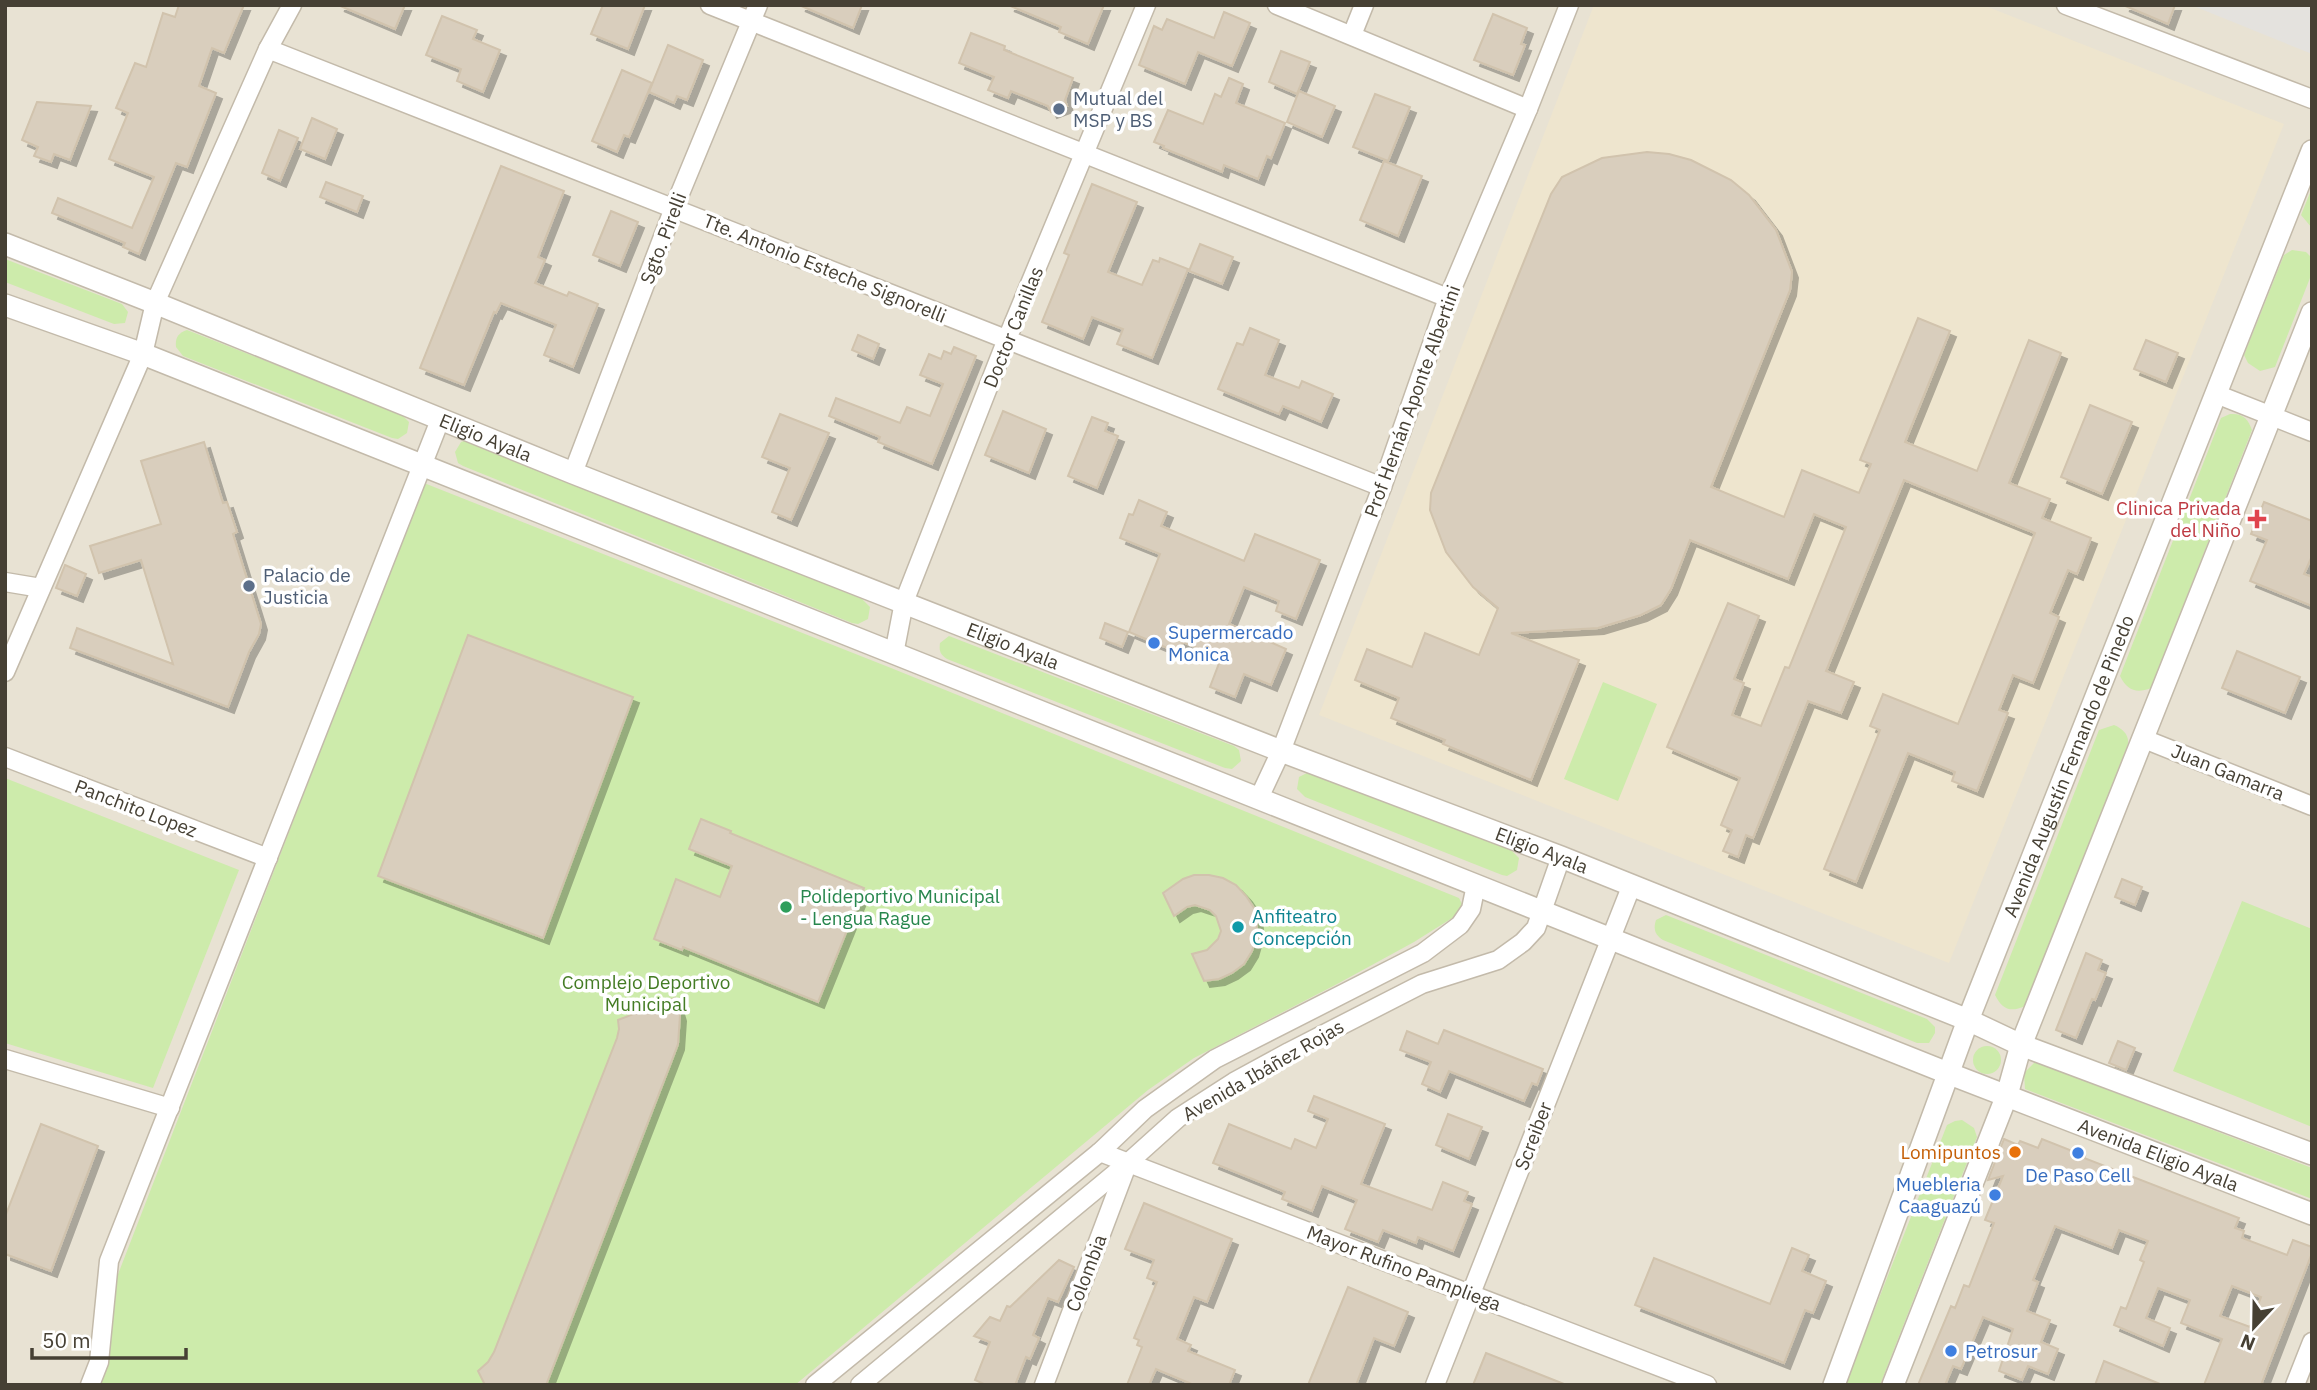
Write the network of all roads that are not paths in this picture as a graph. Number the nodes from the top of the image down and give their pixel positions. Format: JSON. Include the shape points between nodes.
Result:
{"nodes":[{"id":1,"x":292,"y":5,"type":"edge"},
{"id":2,"x":710,"y":5,"type":"edge"},
{"id":3,"x":1146,"y":5,"type":"edge"},
{"id":4,"x":1276,"y":5,"type":"edge"},
{"id":5,"x":1364,"y":5,"type":"edge"},
{"id":6,"x":1569,"y":5,"type":"edge"},
{"id":7,"x":2066,"y":5,"type":"edge"},
{"id":8,"x":755,"y":13,"type":"edge"},
{"id":9,"x":1352,"y":35,"type":"junction"},
{"id":10,"x":268,"y":49,"type":"junction"},
{"id":11,"x":2312,"y":99,"type":"edge"},
{"id":12,"x":1528,"y":109,"type":"junction"},
{"id":13,"x":2312,"y":150,"type":"edge"},
{"id":14,"x":1085,"y":152,"type":"junction"},
{"id":15,"x":674,"y":208,"type":"junction"},
{"id":16,"x":5,"y":244,"type":"edge"},
{"id":17,"x":1448,"y":298,"type":"junction"},
{"id":18,"x":155,"y":303,"type":"junction"},
{"id":19,"x":5,"y":305,"type":"edge"},
{"id":20,"x":2312,"y":313,"type":"edge"},
{"id":21,"x":1007,"y":339,"type":"junction"},
{"id":22,"x":143,"y":354,"type":"junction"},
{"id":23,"x":2216,"y":394,"type":"junction"},
{"id":24,"x":2271,"y":416,"type":"junction"},
{"id":25,"x":440,"y":420,"type":"junction"},
{"id":26,"x":2312,"y":432,"type":"edge"},
{"id":27,"x":422,"y":466,"type":"junction"},
{"id":28,"x":573,"y":473,"type":"junction"},
{"id":29,"x":1382,"y":487,"type":"junction"},
{"id":30,"x":5,"y":582,"type":"edge"},
{"id":31,"x":41,"y":589,"type":"junction"},
{"id":32,"x":904,"y":602,"type":"junction"},
{"id":33,"x":894,"y":654,"type":"junction"},
{"id":34,"x":5,"y":672,"type":"edge"},
{"id":35,"x":2144,"y":739,"type":"junction"},
{"id":36,"x":1282,"y":751,"type":"junction"},
{"id":37,"x":5,"y":757,"type":"edge"},
{"id":38,"x":1259,"y":798,"type":"junction"},
{"id":39,"x":2312,"y":806,"type":"edge"},
{"id":40,"x":1561,"y":857,"type":"junction"},
{"id":41,"x":268,"y":858,"type":"junction"},
{"id":42,"x":1476,"y":885,"type":"junction"},
{"id":43,"x":1631,"y":887,"type":"junction"},
{"id":44,"x":1541,"y":911,"type":"junction"},
{"id":45,"x":1610,"y":938,"type":"junction"},
{"id":46,"x":1968,"y":1020,"type":"junction"},
{"id":47,"x":2021,"y":1045,"type":"junction"},
{"id":48,"x":5,"y":1059,"type":"edge"},
{"id":49,"x":1950,"y":1074,"type":"junction"},
{"id":50,"x":2007,"y":1095,"type":"junction"},
{"id":51,"x":170,"y":1108,"type":"junction"},
{"id":52,"x":1100,"y":1153,"type":"junction"},
{"id":53,"x":2312,"y":1154,"type":"edge"},
{"id":54,"x":1129,"y":1162,"type":"junction"},
{"id":55,"x":2312,"y":1214,"type":"edge"},
{"id":56,"x":1472,"y":1294,"type":"junction"},
{"id":57,"x":2312,"y":1342,"type":"edge"},
{"id":58,"x":90,"y":1385,"type":"edge"},
{"id":59,"x":815,"y":1385,"type":"edge"},
{"id":60,"x":860,"y":1385,"type":"edge"},
{"id":61,"x":1044,"y":1385,"type":"edge"},
{"id":62,"x":1435,"y":1385,"type":"edge"},
{"id":63,"x":1707,"y":1385,"type":"edge"},
{"id":64,"x":1834,"y":1385,"type":"edge"},
{"id":65,"x":1893,"y":1385,"type":"edge"},
{"id":66,"x":2295,"y":1385,"type":"edge"}],
"edges":[{"from":1,"to":10,"type":"street"},
{"from":2,"to":8,"type":"street"},
{"from":3,"to":14,"type":"street","name":"Doctor Canillas"},
{"from":4,"to":9,"type":"street"},
{"from":5,"to":9,"type":"street"},
{"from":6,"to":12,"type":"street","name":"Prof Hernán Aponte Albertini"},
{"from":7,"to":11,"type":"street"},
{"from":8,"to":14,"type":"street"},
{"from":8,"to":15,"type":"street","name":"Sgto. Pirelli"},
{"from":9,"to":12,"type":"street"},
{"from":10,"to":15,"type":"street","name":"Tte. Antonio Esteche Signorelli"},
{"from":10,"to":18,"type":"street"},
{"from":12,"to":17,"type":"street","name":"Prof Hernán Aponte Albertini"},
{"from":13,"to":23,"type":"street","name":"Avenida Augustín Fernando de Pinedo"},
{"from":14,"to":17,"type":"street"},
{"from":14,"to":21,"type":"street","name":"Doctor Canillas"},
{"from":15,"to":21,"type":"street","name":"Tte. Antonio Esteche Signorelli"},
{"from":15,"to":28,"type":"street","name":"Sgto. Pirelli"},
{"from":16,"to":18,"type":"street","name":"Eligio Ayala"},
{"from":17,"to":29,"type":"street","name":"Prof Hernán Aponte Albertini"},
{"from":18,"to":22,"type":"street"},
{"from":18,"to":25,"type":"street","name":"Eligio Ayala"},
{"from":19,"to":22,"type":"street"},
{"from":20,"to":24,"type":"street"},
{"from":21,"to":29,"type":"street","name":"Tte. Antonio Esteche Signorelli"},
{"from":21,"to":32,"type":"street","name":"Doctor Canillas"},
{"from":22,"to":27,"type":"street"},
{"from":22,"to":31,"type":"street"},
{"from":23,"to":24,"type":"street"},
{"from":23,"to":46,"type":"street","name":"Avenida Augustín Fernando de Pinedo"},
{"from":24,"to":26,"type":"street"},
{"from":24,"to":35,"type":"street"},
{"from":25,"to":27,"type":"street"},
{"from":25,"to":28,"type":"street","name":"Eligio Ayala"},
{"from":27,"to":33,"type":"street"},
{"from":27,"to":41,"type":"street"},
{"from":28,"to":32,"type":"street","name":"Eligio Ayala"},
{"from":29,"to":36,"type":"street","name":"Prof Hernán Aponte Albertini"},
{"from":30,"to":31,"type":"street"},
{"from":31,"to":34,"type":"street"},
{"from":32,"to":33,"type":"street","name":"Doctor Canillas"},
{"from":32,"to":36,"type":"street","name":"Eligio Ayala"},
{"from":33,"to":38,"type":"street"},
{"from":35,"to":39,"type":"street","name":"Juan Gamarra"},
{"from":35,"to":47,"type":"street"},
{"from":36,"to":38,"type":"street","name":"Prof Hernán Aponte Albertini"},
{"from":36,"to":40,"type":"street","name":"Eligio Ayala"},
{"from":37,"to":41,"type":"street","name":"Panchito Lopez"},
{"from":38,"to":42,"type":"street"},
{"from":40,"to":43,"type":"street","name":"Eligio Ayala"},
{"from":40,"to":44,"type":"street","name":"Avenida Ibáñez Rojas"},
{"from":41,"to":51,"type":"street"},
{"from":42,"to":44,"type":"street"},
{"from":42,"to":52,"type":"street","name":"Avenida Ibáñez Rojas","via":[[1471,909],[1460,925],[1423,953],[1215,1059],[1145,1109]]},
{"from":43,"to":45,"type":"street","name":"Screiber"},
{"from":43,"to":46,"type":"street","name":"Eligio Ayala"},
{"from":44,"to":45,"type":"street"},
{"from":44,"to":54,"type":"street","name":"Avenida Ibáñez Rojas","via":[[1536,928],[1498,960],[1422,984],[1289,1052],[1178,1118]]},
{"from":45,"to":49,"type":"street"},
{"from":45,"to":56,"type":"street","name":"Screiber"},
{"from":46,"to":47,"type":"street","name":"Eligio Ayala"},
{"from":46,"to":49,"type":"street","name":"Avenida Augustín Fernando de Pinedo"},
{"from":47,"to":50,"type":"street"},
{"from":47,"to":53,"type":"street"},
{"from":48,"to":51,"type":"street"},
{"from":49,"to":50,"type":"street"},
{"from":49,"to":64,"type":"street","name":"Avenida Augustín Fernando de Pinedo"},
{"from":50,"to":55,"type":"street","name":"Avenida Eligio Ayala"},
{"from":50,"to":65,"type":"street"},
{"from":51,"to":58,"type":"street","via":[[109,1261],[99,1362]]},
{"from":52,"to":54,"type":"street","name":"Mayor Rufino Pampliega"},
{"from":52,"to":59,"type":"street","name":"Avenida Ibáñez Rojas"},
{"from":54,"to":56,"type":"street","name":"Mayor Rufino Pampliega"},
{"from":54,"to":60,"type":"street","name":"Avenida Ibáñez Rojas"},
{"from":54,"to":61,"type":"street","name":"Colombia"},
{"from":56,"to":62,"type":"street","name":"Screiber"},
{"from":56,"to":63,"type":"street","name":"Mayor Rufino Pampliega"},
{"from":57,"to":66,"type":"street"}]}
